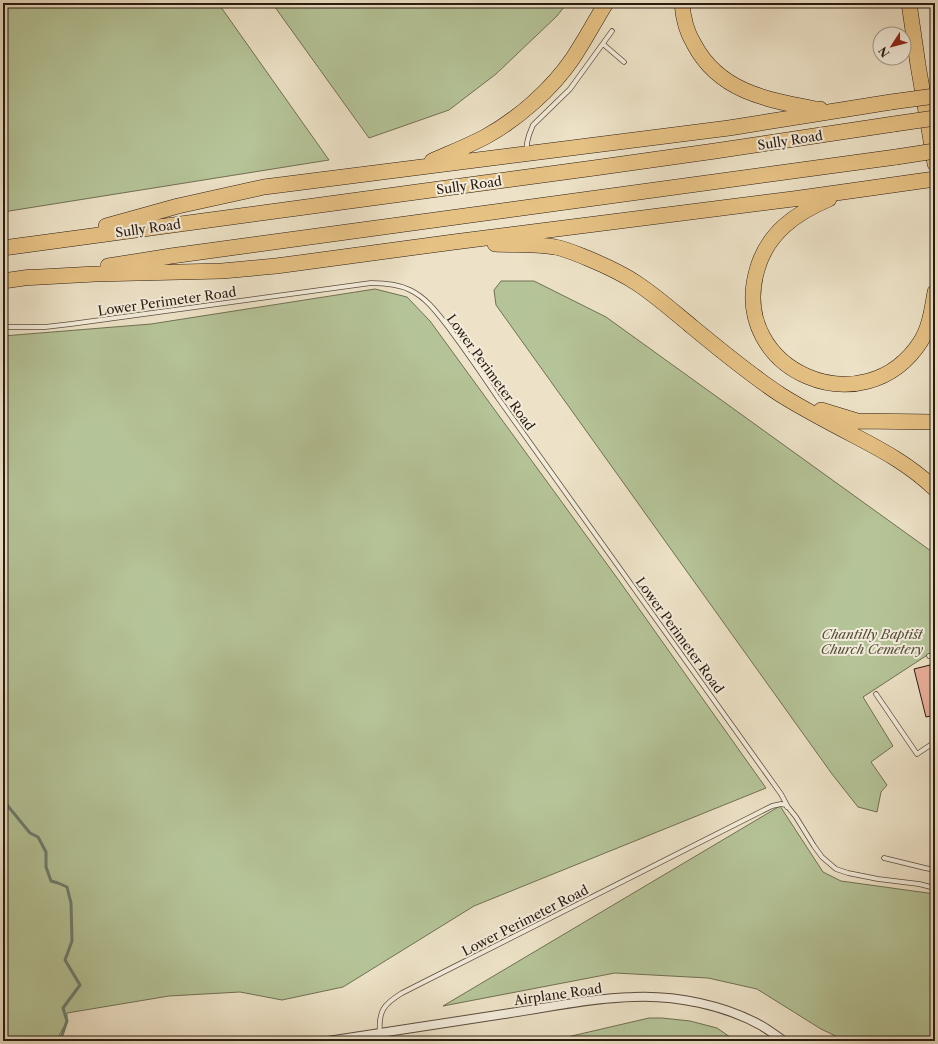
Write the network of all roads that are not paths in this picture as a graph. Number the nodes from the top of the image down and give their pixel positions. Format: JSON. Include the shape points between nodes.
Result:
{"nodes":[{"id":1,"x":606,"y":3,"type":"edge"},
{"id":2,"x":682,"y":3,"type":"edge"},
{"id":3,"x":900,"y":3,"type":"edge"},
{"id":4,"x":910,"y":3,"type":"edge"},
{"id":5,"x":612,"y":31,"type":"dead end"},
{"id":6,"x":603,"y":44,"type":"junction"},
{"id":7,"x":624,"y":62,"type":"dead end"},
{"id":8,"x":918,"y":65,"type":"junction"},
{"id":9,"x":935,"y":96,"type":"edge"},
{"id":10,"x":865,"y":107,"type":"junction"},
{"id":11,"x":935,"y":118,"type":"edge"},
{"id":12,"x":935,"y":151,"type":"edge"},
{"id":13,"x":528,"y":154,"type":"junction"},
{"id":14,"x":935,"y":164,"type":"edge"},
{"id":15,"x":418,"y":168,"type":"junction"},
{"id":16,"x":935,"y":179,"type":"edge"},
{"id":17,"x":846,"y":192,"type":"junction"},
{"id":18,"x":454,"y":242,"type":"junction"},
{"id":19,"x":39,"y":243,"type":"junction"},
{"id":20,"x":3,"y":248,"type":"edge"},
{"id":21,"x":22,"y":278,"type":"junction"},
{"id":22,"x":3,"y":280,"type":"edge"},
{"id":23,"x":935,"y":292,"type":"edge"},
{"id":24,"x":3,"y":327,"type":"edge"},
{"id":25,"x":781,"y":394,"type":"junction"},
{"id":26,"x":935,"y":422,"type":"edge"},
{"id":27,"x":935,"y":489,"type":"edge"},
{"id":28,"x":935,"y":655,"type":"edge"},
{"id":29,"x":930,"y":656,"type":"dead end"},
{"id":30,"x":876,"y":694,"type":"dead end"},
{"id":31,"x":935,"y":742,"type":"edge"},
{"id":32,"x":788,"y":807,"type":"junction"},
{"id":33,"x":884,"y":858,"type":"dead end"},
{"id":34,"x":935,"y":870,"type":"edge"},
{"id":35,"x":935,"y":888,"type":"edge"},
{"id":36,"x":380,"y":1033,"type":"junction"},
{"id":37,"x":328,"y":1041,"type":"edge"},
{"id":38,"x":784,"y":1041,"type":"edge"}],
"edges":[{"from":1,"to":15,"type":"highway","via":[[576,54],[543,92],[521,112],[484,137]]},
{"from":2,"to":10,"type":"highway","via":[[685,24],[697,50],[708,66],[732,84],[750,94],[816,109]]},
{"from":3,"to":8,"type":"highway"},
{"from":4,"to":8,"type":"highway"},
{"from":5,"to":6,"type":"lane"},
{"from":6,"to":7,"type":"lane"},
{"from":6,"to":13,"type":"lane","via":[[570,89],[532,125],[527,143]]},
{"from":8,"to":14,"type":"highway"},
{"from":9,"to":10,"type":"highway","bridge":true},
{"from":10,"to":13,"type":"highway","via":[[729,128]]},
{"from":11,"to":19,"type":"highway","name":"Sully Road","bridge":true,"via":[[601,167]]},
{"from":12,"to":21,"type":"highway","bridge":true},
{"from":13,"to":15,"type":"highway"},
{"from":15,"to":19,"type":"highway","via":[[229,194]]},
{"from":16,"to":17,"type":"highway"},
{"from":17,"to":18,"type":"highway"},
{"from":17,"to":23,"type":"highway","via":[[815,205],[792,219],[772,238],[759,262],[753,287],[754,312],[762,335],[782,362],[800,374],[831,384],[851,384],[888,373],[903,362],[921,341],[931,317]]},
{"from":18,"to":21,"type":"highway","via":[[222,271]]},
{"from":18,"to":25,"type":"highway","via":[[556,247],[598,262],[656,297],[754,376]]},
{"from":19,"to":20,"type":"highway","name":"Sully Road"},
{"from":21,"to":22,"type":"highway"},
{"from":24,"to":32,"type":"lane","name":"Lower Perimeter Road","via":[[71,324],[371,283],[396,285],[411,290],[431,306],[458,341]]},
{"from":25,"to":26,"type":"highway","via":[[824,412],[857,420]]},
{"from":25,"to":27,"type":"highway","via":[[889,454],[911,468]]},
{"from":28,"to":29,"type":"lane"},
{"from":30,"to":31,"type":"lane","via":[[917,754]]},
{"from":32,"to":35,"type":"lane","name":"Lower Perimeter Road","via":[[822,857],[836,869]]},
{"from":32,"to":36,"type":"lane","name":"Lower Perimeter Road","via":[[781,804],[772,806],[402,993],[389,1002],[382,1012],[379,1022]]},
{"from":33,"to":34,"type":"lane"},
{"from":36,"to":37,"type":"street","name":"Airplane Road"},
{"from":36,"to":38,"type":"street","name":"Airplane Road","via":[[584,1002],[649,997],[709,1005],[761,1026]]}]}
